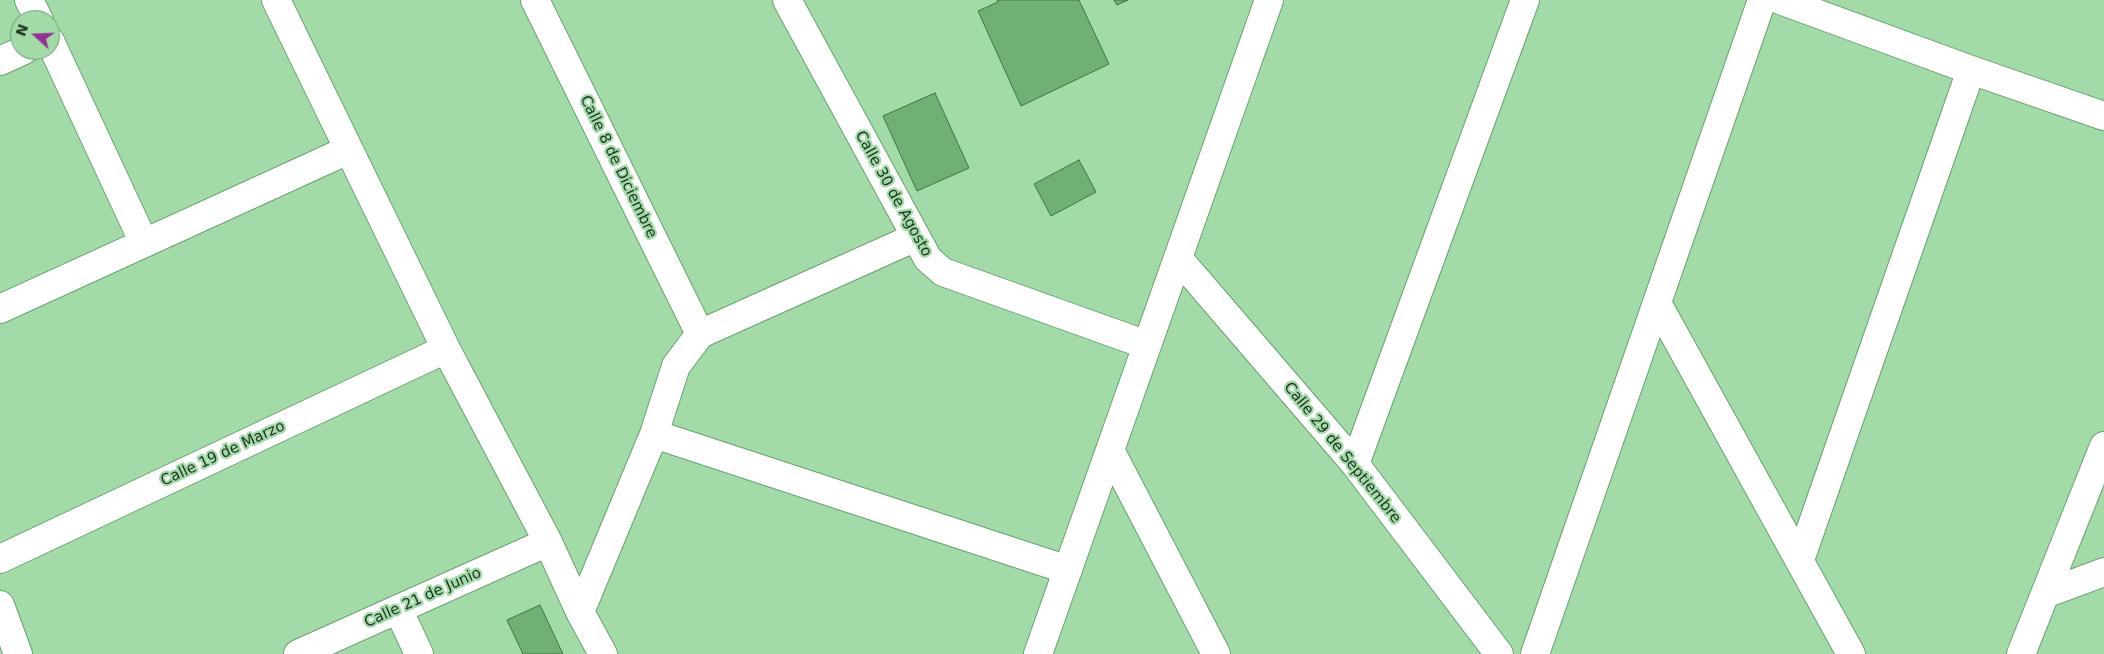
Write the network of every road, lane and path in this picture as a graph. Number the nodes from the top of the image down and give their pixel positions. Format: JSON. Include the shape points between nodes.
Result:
{"nodes":[{"id":1,"x":276,"y":0,"type":"edge"},
{"id":2,"x":535,"y":0,"type":"edge"},
{"id":3,"x":1269,"y":0,"type":"edge"},
{"id":4,"x":1525,"y":0,"type":"edge"},
{"id":5,"x":1762,"y":0,"type":"edge"},
{"id":6,"x":1780,"y":0,"type":"edge"},
{"id":7,"x":797,"y":3,"type":"edge"},
{"id":8,"x":58,"y":60,"type":"edge"},
{"id":9,"x":1971,"y":70,"type":"junction"},
{"id":10,"x":2104,"y":116,"type":"edge"},
{"id":11,"x":348,"y":150,"type":"junction"},
{"id":12,"x":916,"y":237,"type":"junction"},
{"id":13,"x":144,"y":243,"type":"junction"},
{"id":14,"x":1178,"y":258,"type":"junction"},
{"id":15,"x":1656,"y":303,"type":"junction"},
{"id":16,"x":0,"y":309,"type":"edge"},
{"id":17,"x":700,"y":334,"type":"junction"},
{"id":18,"x":1148,"y":345,"type":"junction"},
{"id":19,"x":446,"y":349,"type":"junction"},
{"id":20,"x":654,"y":434,"type":"junction"},
{"id":21,"x":2104,"y":446,"type":"edge"},
{"id":22,"x":1110,"y":450,"type":"junction"},
{"id":23,"x":1355,"y":464,"type":"junction"},
{"id":24,"x":548,"y":542,"type":"junction"},
{"id":25,"x":0,"y":559,"type":"edge"},
{"id":26,"x":1800,"y":560,"type":"junction"},
{"id":27,"x":1068,"y":570,"type":"junction"},
{"id":28,"x":2104,"y":572,"type":"edge"},
{"id":29,"x":2045,"y":594,"type":"junction"},
{"id":30,"x":0,"y":605,"type":"edge"},
{"id":31,"x":398,"y":609,"type":"junction"},
{"id":32,"x":580,"y":612,"type":"junction"},
{"id":33,"x":18,"y":654,"type":"edge"},
{"id":34,"x":298,"y":654,"type":"edge"},
{"id":35,"x":419,"y":654,"type":"edge"},
{"id":36,"x":603,"y":654,"type":"edge"},
{"id":37,"x":1038,"y":654,"type":"edge"},
{"id":38,"x":1216,"y":654,"type":"edge"},
{"id":39,"x":1499,"y":654,"type":"edge"},
{"id":40,"x":1535,"y":654,"type":"edge"},
{"id":41,"x":1851,"y":654,"type":"edge"},
{"id":42,"x":2022,"y":654,"type":"edge"}],
"edges":[{"from":1,"to":11,"type":"street"},
{"from":2,"to":17,"type":"street","name":"Calle 8 de Diciembre"},
{"from":3,"to":14,"type":"street"},
{"from":4,"to":23,"type":"street"},
{"from":5,"to":15,"type":"street"},
{"from":6,"to":9,"type":"street"},
{"from":7,"to":12,"type":"street","name":"Calle 30 de Agosto"},
{"from":8,"to":13,"type":"street"},
{"from":9,"to":10,"type":"street"},
{"from":9,"to":26,"type":"street"},
{"from":11,"to":13,"type":"street"},
{"from":11,"to":19,"type":"street"},
{"from":12,"to":17,"type":"street"},
{"from":12,"to":18,"type":"street","name":"Calle 30 de Agosto","via":[[928,259],[943,272]]},
{"from":13,"to":16,"type":"street"},
{"from":14,"to":18,"type":"street"},
{"from":14,"to":23,"type":"street","name":"Calle 29 de Septiembre"},
{"from":15,"to":26,"type":"street"},
{"from":15,"to":40,"type":"street"},
{"from":17,"to":20,"type":"street","via":[[676,366]]},
{"from":18,"to":22,"type":"street"},
{"from":19,"to":24,"type":"street"},
{"from":19,"to":25,"type":"street","name":"Calle 19 de Marzo"},
{"from":20,"to":27,"type":"street"},
{"from":20,"to":32,"type":"street"},
{"from":21,"to":29,"type":"street"},
{"from":22,"to":27,"type":"street"},
{"from":22,"to":38,"type":"street"},
{"from":23,"to":39,"type":"street","name":"Calle 29 de Septiembre"},
{"from":24,"to":31,"type":"street","name":"Calle 21 de Junio"},
{"from":24,"to":32,"type":"street"},
{"from":26,"to":41,"type":"street"},
{"from":27,"to":37,"type":"street"},
{"from":28,"to":29,"type":"street"},
{"from":29,"to":42,"type":"street"},
{"from":30,"to":33,"type":"street"},
{"from":31,"to":34,"type":"street","name":"Calle 21 de Junio"},
{"from":31,"to":35,"type":"street"},
{"from":32,"to":36,"type":"street"}]}
